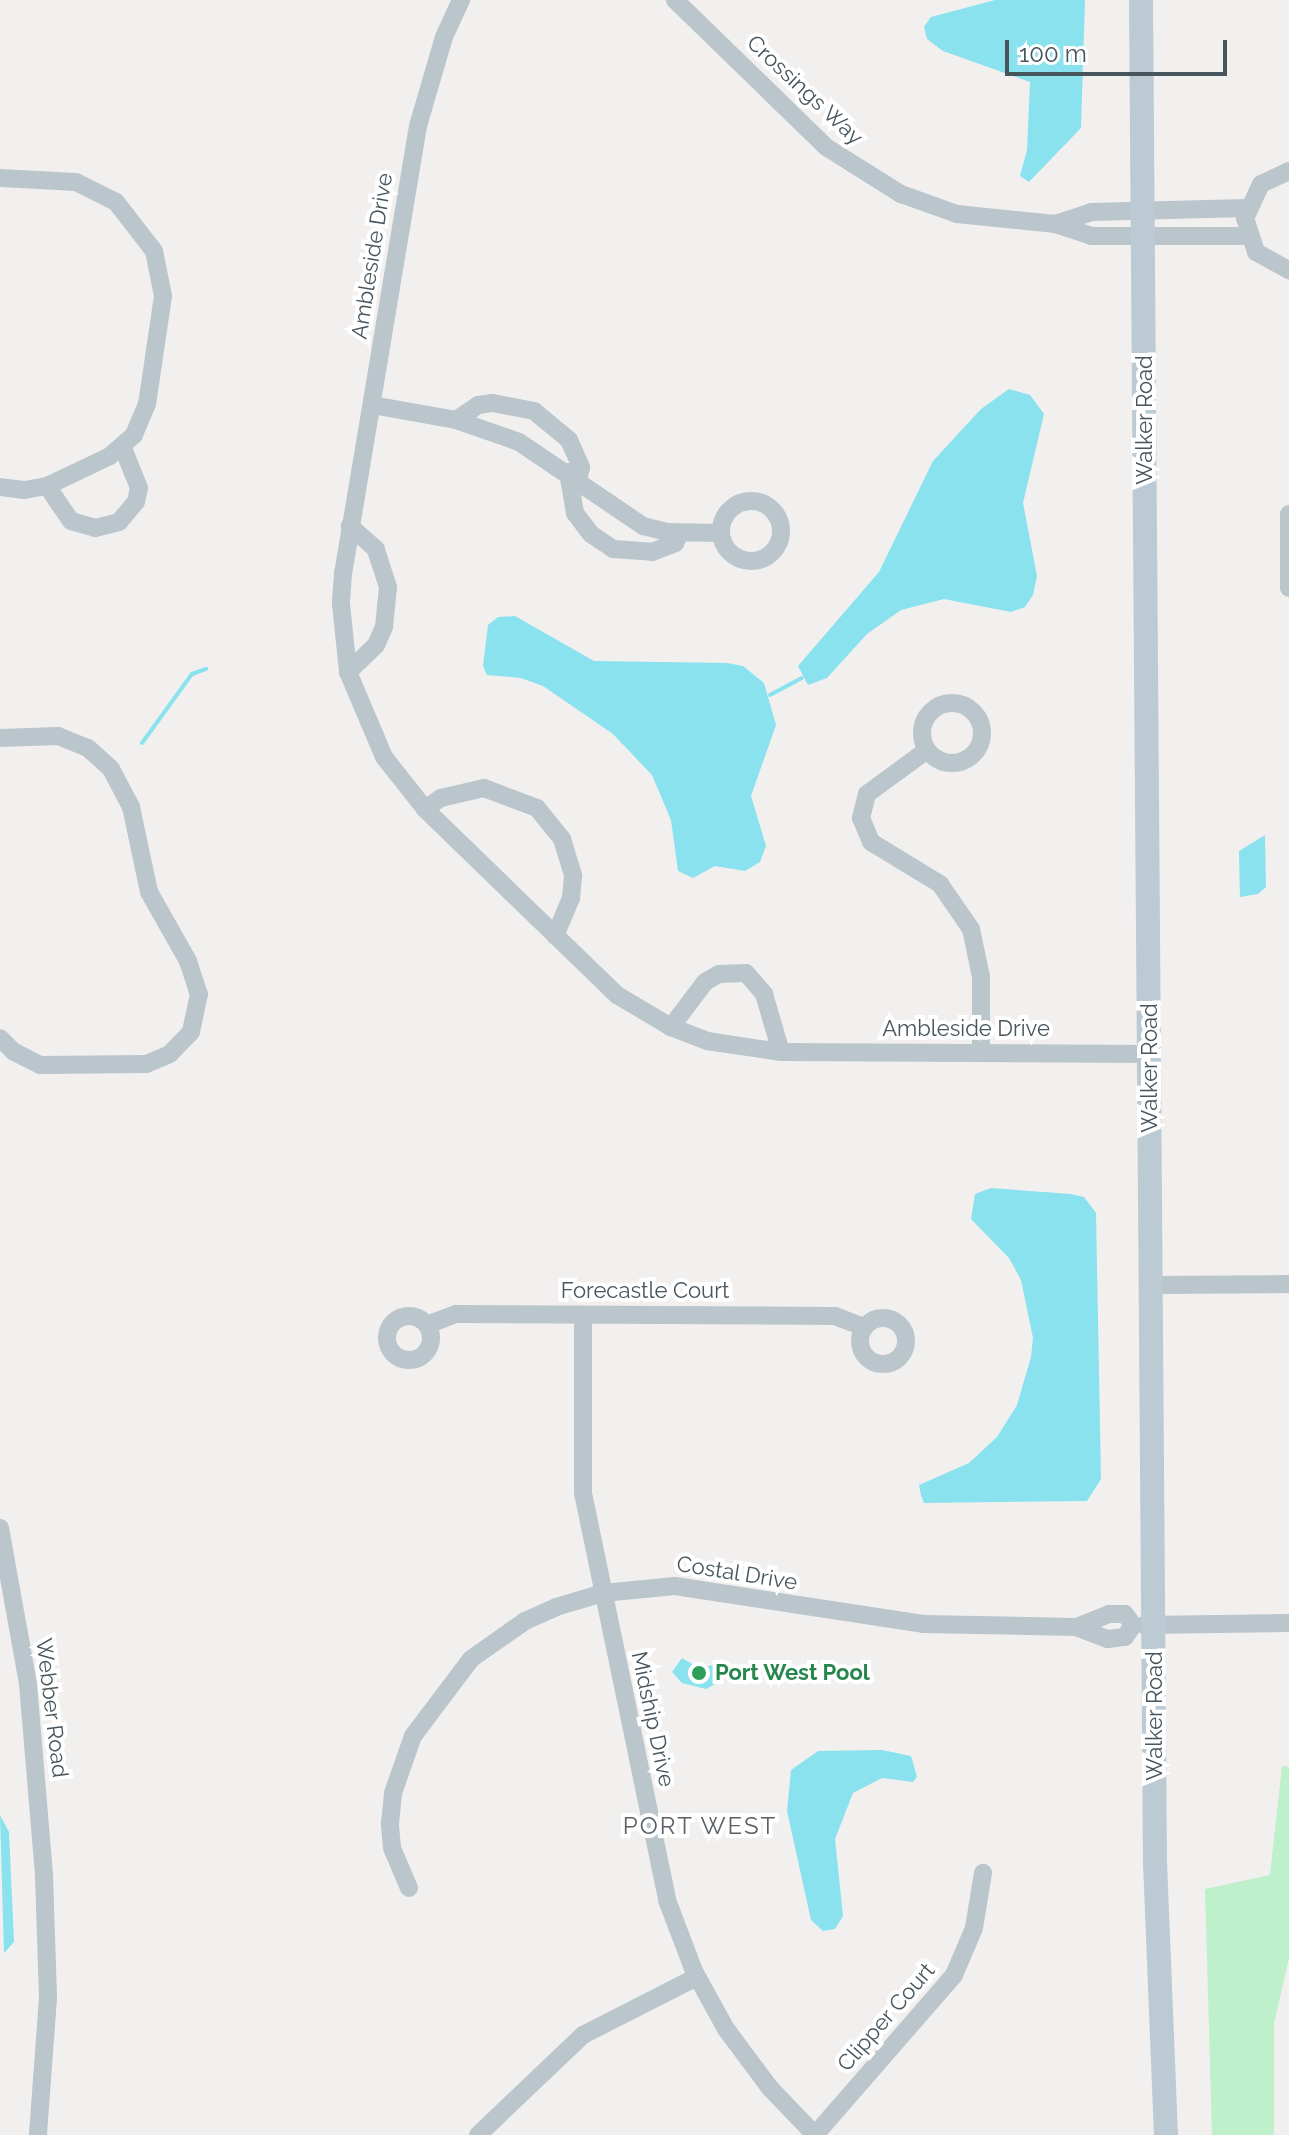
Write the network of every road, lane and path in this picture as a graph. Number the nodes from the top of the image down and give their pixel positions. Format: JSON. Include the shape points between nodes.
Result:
{"nodes":[{"id":1,"x":461,"y":0,"type":"edge"},
{"id":2,"x":675,"y":0,"type":"edge"},
{"id":3,"x":1141,"y":0,"type":"edge"},
{"id":4,"x":1289,"y":171,"type":"edge"},
{"id":5,"x":0,"y":178,"type":"edge"},
{"id":6,"x":1247,"y":208,"type":"junction"},
{"id":7,"x":1143,"y":210,"type":"junction"},
{"id":8,"x":1055,"y":224,"type":"junction"},
{"id":9,"x":1143,"y":236,"type":"junction"},
{"id":10,"x":1248,"y":236,"type":"junction"},
{"id":11,"x":1289,"y":270,"type":"edge"},
{"id":12,"x":372,"y":405,"type":"junction"},
{"id":13,"x":456,"y":420,"type":"junction"},
{"id":14,"x":123,"y":448,"type":"junction"},
{"id":15,"x":573,"y":476,"type":"junction"},
{"id":16,"x":47,"y":486,"type":"junction"},
{"id":17,"x":0,"y":487,"type":"edge"},
{"id":18,"x":1289,"y":514,"type":"edge"},
{"id":19,"x":350,"y":526,"type":"junction"},
{"id":20,"x":680,"y":533,"type":"junction"},
{"id":21,"x":721,"y":533,"type":"dead end"},
{"id":22,"x":1289,"y":588,"type":"edge"},
{"id":23,"x":348,"y":672,"type":"junction"},
{"id":24,"x":0,"y":738,"type":"edge"},
{"id":25,"x":927,"y":750,"type":"dead end"},
{"id":26,"x":425,"y":809,"type":"junction"},
{"id":27,"x":555,"y":936,"type":"junction"},
{"id":28,"x":671,"y":1027,"type":"junction"},
{"id":29,"x":0,"y":1038,"type":"edge"},
{"id":30,"x":781,"y":1052,"type":"junction"},
{"id":31,"x":981,"y":1053,"type":"junction"},
{"id":32,"x":1150,"y":1054,"type":"junction"},
{"id":33,"x":1289,"y":1284,"type":"edge"},
{"id":34,"x":1153,"y":1285,"type":"junction"},
{"id":35,"x":583,"y":1315,"type":"junction"},
{"id":36,"x":427,"y":1325,"type":"dead end"},
{"id":37,"x":864,"y":1327,"type":"dead end"},
{"id":38,"x":0,"y":1528,"type":"edge"},
{"id":39,"x":603,"y":1593,"type":"junction"},
{"id":40,"x":1289,"y":1623,"type":"edge"},
{"id":41,"x":1144,"y":1625,"type":"junction"},
{"id":42,"x":983,"y":1873,"type":"dead end"},
{"id":43,"x":409,"y":1888,"type":"dead end"},
{"id":44,"x":697,"y":1977,"type":"junction"},
{"id":45,"x":38,"y":2135,"type":"edge"},
{"id":46,"x":478,"y":2135,"type":"edge"},
{"id":47,"x":815,"y":2135,"type":"edge"},
{"id":48,"x":1166,"y":2135,"type":"edge"}],
"edges":[{"from":1,"to":12,"type":"street","name":"Ambleside Drive","via":[[444,37],[418,126]]},
{"from":2,"to":8,"type":"street","name":"Crossings Way","via":[[804,128],[875,181],[957,214]]},
{"from":3,"to":7,"type":"street","name":"Walker Road"},
{"from":4,"to":6,"type":"street","via":[[1261,184]]},
{"from":5,"to":14,"type":"street","via":[[55,178],[96,190],[130,215],[154,251],[161,273],[161,321],[143,420]]},
{"from":6,"to":7,"type":"street","name":"Crossings Way"},
{"from":6,"to":10,"type":"street"},
{"from":7,"to":8,"type":"street","name":"Crossings Way","via":[[1091,212]]},
{"from":7,"to":9,"type":"street","name":"Walker Road"},
{"from":8,"to":9,"type":"street","name":"Crossings Way","via":[[1091,236]]},
{"from":9,"to":10,"type":"street","name":"Crossings Way"},
{"from":9,"to":32,"type":"street","name":"Walker Road"},
{"from":10,"to":11,"type":"street","via":[[1263,259]]},
{"from":12,"to":13,"type":"street"},
{"from":12,"to":19,"type":"street","name":"Ambleside Drive"},
{"from":13,"to":15,"type":"street","via":[[519,442]]},
{"from":13,"to":15,"type":"street","via":[[478,405],[493,403],[534,411],[569,440],[581,467]]},
{"from":14,"to":16,"type":"street"},
{"from":14,"to":16,"type":"street","via":[[139,488],[136,502],[119,522],[95,528],[71,521]]},
{"from":15,"to":20,"type":"street","via":[[620,514]]},
{"from":15,"to":20,"type":"street","via":[[575,513],[591,534],[613,549],[652,552],[675,543]]},
{"from":16,"to":17,"type":"street"},
{"from":18,"to":22,"type":"street"},
{"from":19,"to":23,"type":"street","name":"Ambleside Drive","via":[[341,604]]},
{"from":19,"to":23,"type":"street","via":[[376,549],[388,587],[380,636],[365,661]]},
{"from":20,"to":21,"type":"street"},
{"from":23,"to":26,"type":"street","name":"Ambleside Drive","via":[[384,757]]},
{"from":24,"to":29,"type":"street","via":[[58,736],[88,748],[111,769],[131,807],[149,892],[196,981],[199,1007],[179,1046],[147,1064],[40,1065]]},
{"from":25,"to":31,"type":"street","via":[[867,794],[861,818],[871,842],[940,884],[971,929],[980,960]]},
{"from":26,"to":27,"type":"street","name":"Ambleside Drive"},
{"from":26,"to":27,"type":"street","via":[[441,798],[484,788],[537,808],[562,839],[573,876],[571,898]]},
{"from":27,"to":28,"type":"street","name":"Ambleside Drive","via":[[617,995]]},
{"from":28,"to":30,"type":"street","name":"Ambleside Drive","via":[[707,1041]]},
{"from":28,"to":30,"type":"street","via":[[705,982],[719,974],[746,973],[764,994]]},
{"from":30,"to":31,"type":"street","name":"Ambleside Drive"},
{"from":31,"to":32,"type":"street","name":"Ambleside Drive"},
{"from":32,"to":34,"type":"street","name":"Walker Road"},
{"from":33,"to":34,"type":"street"},
{"from":34,"to":41,"type":"street","name":"Walker Road"},
{"from":35,"to":36,"type":"street","name":"Forecastle Court","via":[[456,1314]]},
{"from":35,"to":37,"type":"street","name":"Forecastle Court","via":[[835,1316]]},
{"from":35,"to":39,"type":"street","name":"Midship Drive","via":[[583,1484]]},
{"from":38,"to":45,"type":"street","name":"Webber Road","via":[[28,1684],[43,1863],[48,1998]]},
{"from":39,"to":41,"type":"street","name":"Costal Drive","via":[[675,1586],[888,1621],[1076,1627],[1108,1639],[1125,1637]]},
{"from":39,"to":43,"type":"street","name":"Costal Drive","via":[[556,1607],[505,1633],[471,1659],[424,1717],[402,1765],[391,1809],[392,1848]]},
{"from":39,"to":44,"type":"street","name":"Midship Drive","via":[[667,1900]]},
{"from":40,"to":41,"type":"street","name":"Costal Drive"},
{"from":41,"to":48,"type":"street","name":"Walker Road"},
{"from":42,"to":47,"type":"street","name":"Clipper Court","via":[[974,1928],[954,1975]]},
{"from":44,"to":46,"type":"street","via":[[583,2035]]},
{"from":44,"to":47,"type":"street","name":"Midship Drive","via":[[759,2075]]}]}
